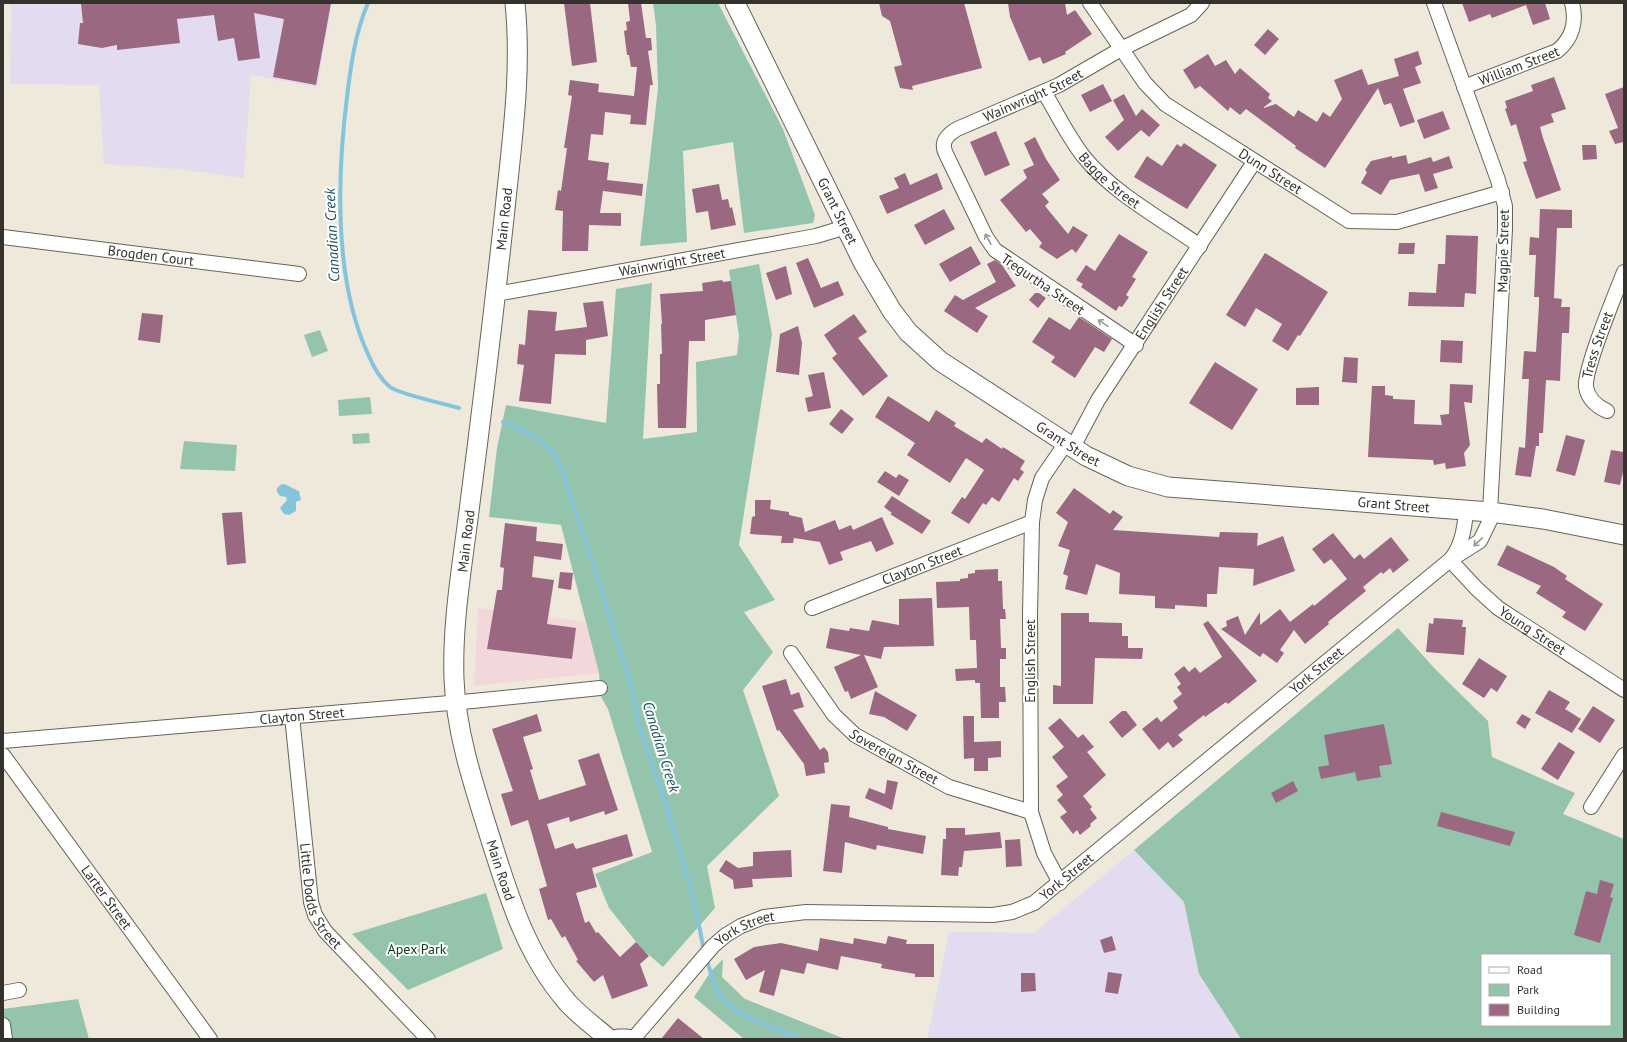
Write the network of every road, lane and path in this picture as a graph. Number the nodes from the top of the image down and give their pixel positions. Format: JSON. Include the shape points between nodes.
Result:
{"nodes":[{"id":1,"x":515,"y":3,"type":"edge"},
{"id":2,"x":735,"y":3,"type":"edge"},
{"id":3,"x":1090,"y":3,"type":"edge"},
{"id":4,"x":1202,"y":3,"type":"edge"},
{"id":5,"x":1434,"y":3,"type":"edge"},
{"id":6,"x":1572,"y":3,"type":"edge"},
{"id":7,"x":1121,"y":49,"type":"junction"},
{"id":8,"x":1464,"y":87,"type":"junction"},
{"id":9,"x":1044,"y":92,"type":"junction"},
{"id":10,"x":945,"y":139,"type":"joint"},
{"id":11,"x":1254,"y":162,"type":"junction"},
{"id":12,"x":1502,"y":192,"type":"junction"},
{"id":13,"x":846,"y":227,"type":"junction"},
{"id":14,"x":3,"y":237,"type":"edge"},
{"id":15,"x":1200,"y":246,"type":"junction"},
{"id":16,"x":1624,"y":272,"type":"edge"},
{"id":17,"x":299,"y":274,"type":"dead end"},
{"id":18,"x":496,"y":294,"type":"junction"},
{"id":19,"x":1136,"y":345,"type":"junction"},
{"id":20,"x":1607,"y":411,"type":"dead end"},
{"id":21,"x":1070,"y":445,"type":"junction"},
{"id":22,"x":1466,"y":510,"type":"junction"},
{"id":23,"x":1492,"y":512,"type":"junction"},
{"id":24,"x":1032,"y":522,"type":"junction"},
{"id":25,"x":1624,"y":535,"type":"edge"},
{"id":26,"x":1450,"y":560,"type":"junction"},
{"id":27,"x":812,"y":608,"type":"dead end"},
{"id":28,"x":791,"y":653,"type":"dead end"},
{"id":29,"x":600,"y":688,"type":"dead end"},
{"id":30,"x":1624,"y":690,"type":"edge"},
{"id":31,"x":456,"y":702,"type":"junction"},
{"id":32,"x":292,"y":716,"type":"junction"},
{"id":33,"x":3,"y":741,"type":"edge"},
{"id":34,"x":3,"y":755,"type":"edge"},
{"id":35,"x":1624,"y":755,"type":"edge"},
{"id":36,"x":1591,"y":807,"type":"dead end"},
{"id":37,"x":1031,"y":812,"type":"junction"},
{"id":38,"x":1060,"y":883,"type":"junction"},
{"id":39,"x":19,"y":990,"type":"dead end"},
{"id":40,"x":3,"y":993,"type":"edge"},
{"id":41,"x":3,"y":1025,"type":"edge"},
{"id":42,"x":5,"y":1039,"type":"edge"},
{"id":43,"x":210,"y":1039,"type":"edge"},
{"id":44,"x":428,"y":1039,"type":"edge"},
{"id":45,"x":609,"y":1039,"type":"edge"},
{"id":46,"x":618,"y":1039,"type":"edge"},
{"id":47,"x":627,"y":1039,"type":"edge"},
{"id":48,"x":633,"y":1039,"type":"edge"}],
"edges":[{"from":1,"to":18,"type":"main road","name":"Main Road","via":[[516,100]]},
{"from":2,"to":13,"type":"main road","name":"Grant Street"},
{"from":3,"to":7,"type":"street","name":"Dunn Street"},
{"from":4,"to":7,"type":"street","name":"Wainwright Street","via":[[1190,15]]},
{"from":5,"to":8,"type":"street","name":"Magpie Street"},
{"from":6,"to":8,"type":"street","name":"William Street","via":[[1574,22],[1563,46],[1548,56]]},
{"from":7,"to":9,"type":"street","name":"Wainwright Street"},
{"from":7,"to":11,"type":"street","name":"Dunn Street","via":[[1145,83],[1165,104]]},
{"from":8,"to":12,"type":"street","name":"Magpie Street"},
{"from":9,"to":10,"type":"street","name":"Wainwright Street","via":[[958,129]]},
{"from":9,"to":15,"type":"street","name":"Bagge Street","via":[[1080,151],[1097,171]]},
{"from":19,"to":10,"type":"street","name":"Tregurtha Street","one_way":true,"via":[[995,250],[986,237],[944,150]]},
{"from":11,"to":12,"type":"street","name":"Dunn Street","via":[[1342,218],[1353,222],[1397,222]]},
{"from":11,"to":15,"type":"street","name":"English Street"},
{"from":12,"to":23,"type":"street","name":"Magpie Street","via":[[1505,229]]},
{"from":13,"to":18,"type":"street","name":"Wainwright Street","via":[[816,236]]},
{"from":13,"to":21,"type":"main road","name":"Grant Street","via":[[879,292],[897,319],[919,343],[940,361]]},
{"from":14,"to":17,"type":"street","name":"Brogden Court"},
{"from":15,"to":19,"type":"street","name":"English Street"},
{"from":16,"to":20,"type":"street","name":"Tress Street","via":[[1586,378],[1590,399]]},
{"from":18,"to":31,"type":"main road","name":"Main Road","via":[[456,620]]},
{"from":19,"to":21,"type":"street","name":"English Street"},
{"from":21,"to":22,"type":"main road","name":"Grant Street","via":[[1112,470],[1168,487]]},
{"from":21,"to":24,"type":"street","name":"English Street","via":[[1046,472],[1039,485]]},
{"from":22,"to":23,"type":"main road","name":"Grant Street"},
{"from":22,"to":26,"type":"street","name":"York Street","via":[[1460,542]]},
{"from":23,"to":25,"type":"main road","name":"Grant Street"},
{"from":23,"to":26,"type":"street","name":"York Street","one_way":true,"via":[[1481,540]]},
{"from":24,"to":27,"type":"street","name":"Clayton Street"},
{"from":24,"to":37,"type":"street","name":"English Street"},
{"from":26,"to":30,"type":"street","name":"Young Street","via":[[1498,608]]},
{"from":26,"to":38,"type":"street","name":"York Street"},
{"from":28,"to":37,"type":"street","name":"Sovereign Street","via":[[834,715],[850,732],[949,787]]},
{"from":29,"to":31,"type":"street","name":"Clayton Street"},
{"from":31,"to":32,"type":"street","name":"Clayton Street"},
{"from":31,"to":45,"type":"main road","name":"Main Road","via":[[473,781],[506,890],[524,936],[532,953],[558,990]]},
{"from":32,"to":33,"type":"street","name":"Clayton Street"},
{"from":32,"to":44,"type":"street","name":"Little Dodds Street","via":[[311,902],[315,916],[325,931]]},
{"from":34,"to":43,"type":"street","name":"Larter Street"},
{"from":35,"to":36,"type":"street"},
{"from":37,"to":38,"type":"street","name":"English Street","via":[[1044,853]]},
{"from":38,"to":48,"type":"street","name":"York Street","via":[[1034,903],[1007,914],[993,916],[806,912],[760,918],[741,926],[713,946]]},
{"from":39,"to":40,"type":"street"},
{"from":41,"to":42,"type":"street"},
{"from":46,"to":47,"type":"main road"}]}
